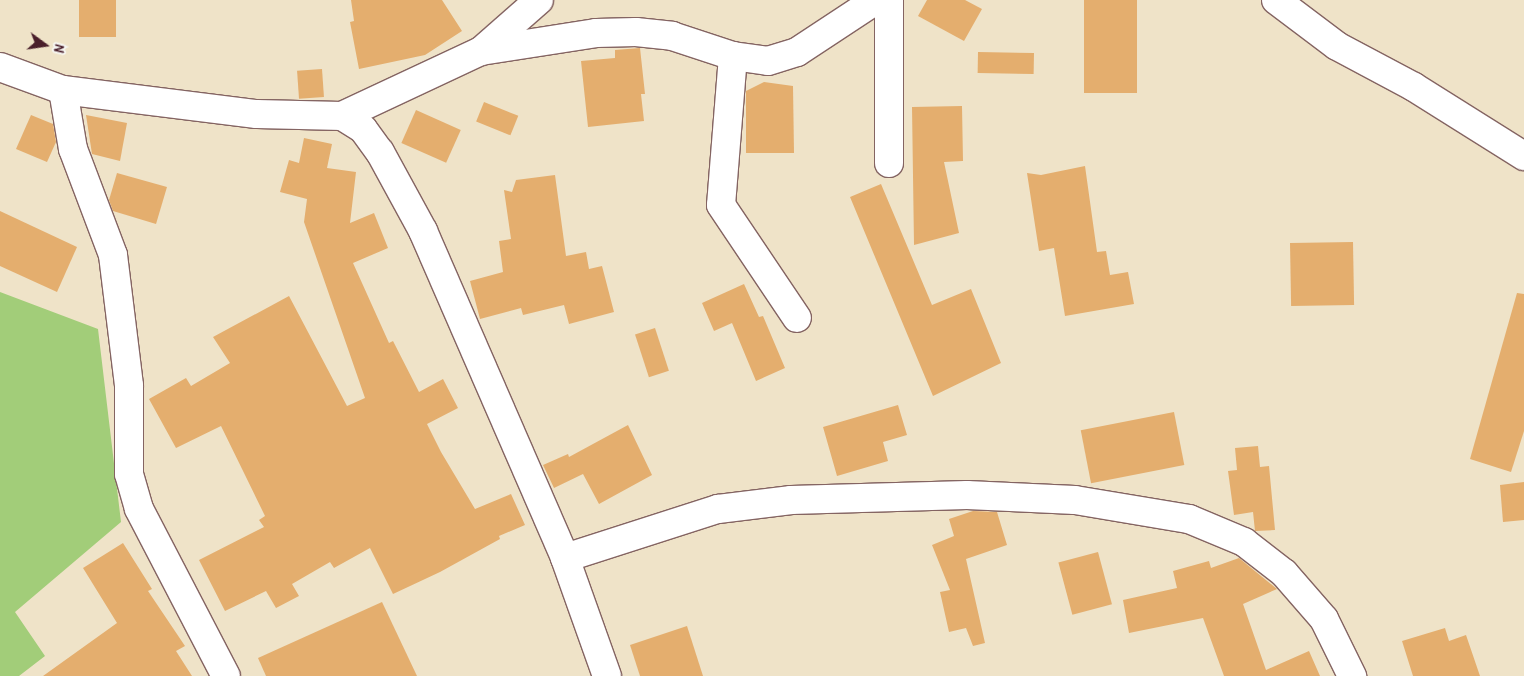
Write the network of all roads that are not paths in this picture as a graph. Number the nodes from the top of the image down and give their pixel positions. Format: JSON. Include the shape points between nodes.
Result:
{"nodes":[{"id":1,"x":539,"y":0,"type":"edge"},
{"id":2,"x":876,"y":0,"type":"edge"},
{"id":3,"x":890,"y":0,"type":"edge"},
{"id":4,"x":1276,"y":0,"type":"edge"},
{"id":5,"x":481,"y":51,"type":"junction"},
{"id":6,"x":733,"y":56,"type":"junction"},
{"id":7,"x":0,"y":67,"type":"edge"},
{"id":8,"x":63,"y":90,"type":"junction"},
{"id":9,"x":342,"y":116,"type":"junction"},
{"id":10,"x":1524,"y":156,"type":"edge"},
{"id":11,"x":889,"y":162,"type":"dead end"},
{"id":12,"x":797,"y":318,"type":"dead end"},
{"id":13,"x":564,"y":558,"type":"junction"},
{"id":14,"x":226,"y":676,"type":"edge"},
{"id":15,"x":607,"y":676,"type":"edge"},
{"id":16,"x":1352,"y":676,"type":"edge"}],
"edges":[{"from":1,"to":5,"type":"street"},
{"from":2,"to":6,"type":"street","via":[[797,52],[768,62]]},
{"from":3,"to":11,"type":"street"},
{"from":4,"to":10,"type":"street","via":[[1337,46],[1414,87]]},
{"from":5,"to":6,"type":"street","via":[[596,33],[636,32],[672,36]]},
{"from":5,"to":9,"type":"street"},
{"from":6,"to":12,"type":"street","via":[[721,205]]},
{"from":7,"to":8,"type":"street"},
{"from":8,"to":9,"type":"street","via":[[257,114]]},
{"from":8,"to":14,"type":"street","via":[[73,149],[113,255],[129,386],[129,474],[139,509]]},
{"from":9,"to":13,"type":"street","via":[[364,129],[423,231]]},
{"from":13,"to":15,"type":"street"},
{"from":13,"to":16,"type":"street","via":[[718,509],[791,500],[967,495],[1075,500],[1189,519],[1244,542],[1284,573],[1324,619]]}]}
